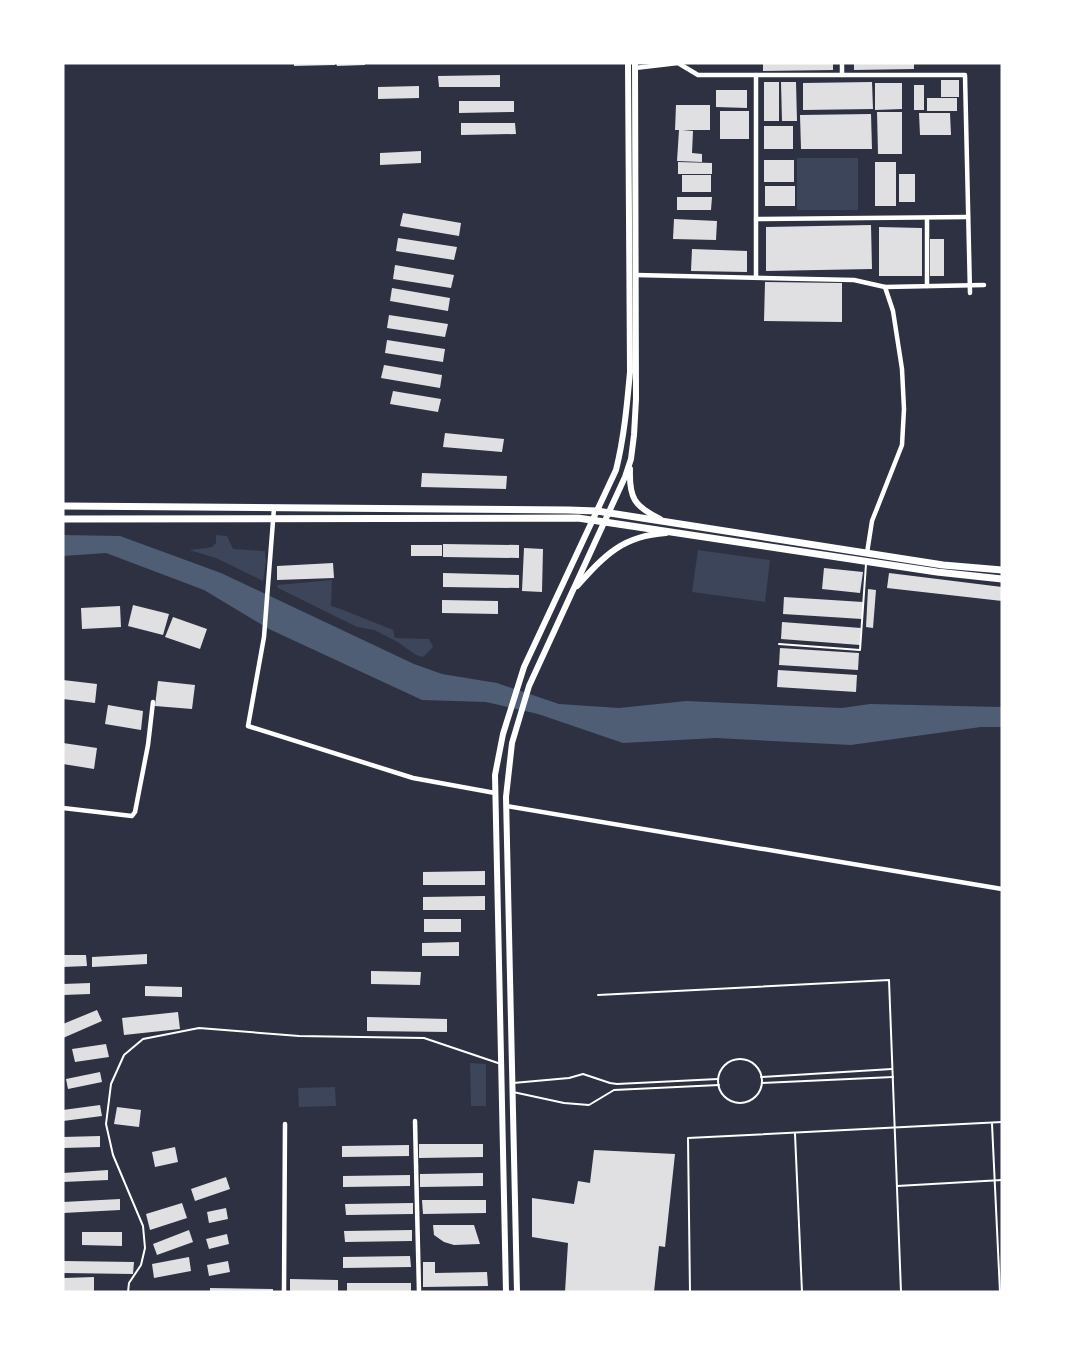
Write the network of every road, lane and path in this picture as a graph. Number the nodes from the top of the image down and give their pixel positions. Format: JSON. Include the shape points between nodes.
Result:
{"nodes":[{"id":1,"x":628,"y":63,"type":"edge"},
{"id":2,"x":678,"y":63,"type":"edge"},
{"id":3,"x":842,"y":63,"type":"edge"},
{"id":4,"x":635,"y":65,"type":"edge"},
{"id":5,"x":756,"y":75,"type":"junction"},
{"id":6,"x":842,"y":75,"type":"junction"},
{"id":7,"x":968,"y":217,"type":"junction"},
{"id":8,"x":927,"y":218,"type":"junction"},
{"id":9,"x":756,"y":219,"type":"junction"},
{"id":10,"x":636,"y":274,"type":"junction"},
{"id":11,"x":756,"y":277,"type":"junction"},
{"id":12,"x":970,"y":285,"type":"junction"},
{"id":13,"x":984,"y":285,"type":"dead end"},
{"id":14,"x":927,"y":286,"type":"junction"},
{"id":15,"x":885,"y":287,"type":"junction"},
{"id":16,"x":970,"y":293,"type":"dead end"},
{"id":17,"x":631,"y":459,"type":"junction"},
{"id":18,"x":63,"y":506,"type":"edge"},
{"id":19,"x":274,"y":508,"type":"junction"},
{"id":20,"x":597,"y":511,"type":"junction"},
{"id":21,"x":609,"y":513,"type":"junction"},
{"id":22,"x":274,"y":518,"type":"junction"},
{"id":23,"x":63,"y":519,"type":"edge"},
{"id":24,"x":593,"y":520,"type":"junction"},
{"id":25,"x":663,"y":521,"type":"junction"},
{"id":26,"x":604,"y":522,"type":"junction"},
{"id":27,"x":675,"y":532,"type":"junction"},
{"id":28,"x":867,"y":557,"type":"junction"},
{"id":29,"x":1002,"y":570,"type":"edge"},
{"id":30,"x":1002,"y":579,"type":"edge"},
{"id":31,"x":572,"y":591,"type":"junction"},
{"id":32,"x":779,"y":644,"type":"dead end"},
{"id":33,"x":153,"y":702,"type":"dead end"},
{"id":34,"x":495,"y":793,"type":"junction"},
{"id":35,"x":506,"y":806,"type":"junction"},
{"id":36,"x":63,"y":808,"type":"edge"},
{"id":37,"x":1002,"y":889,"type":"edge"},
{"id":38,"x":598,"y":995,"type":"dead end"},
{"id":39,"x":501,"y":1064,"type":"junction"},
{"id":40,"x":892,"y":1069,"type":"junction"},
{"id":41,"x":761,"y":1077,"type":"junction"},
{"id":42,"x":893,"y":1077,"type":"junction"},
{"id":43,"x":718,"y":1079,"type":"junction"},
{"id":44,"x":513,"y":1083,"type":"junction"},
{"id":45,"x":762,"y":1083,"type":"junction"},
{"id":46,"x":719,"y":1085,"type":"junction"},
{"id":47,"x":513,"y":1092,"type":"junction"},
{"id":48,"x":415,"y":1121,"type":"dead end"},
{"id":49,"x":1002,"y":1122,"type":"edge"},
{"id":50,"x":992,"y":1123,"type":"junction"},
{"id":51,"x":285,"y":1124,"type":"dead end"},
{"id":52,"x":895,"y":1128,"type":"junction"},
{"id":53,"x":795,"y":1134,"type":"junction"},
{"id":54,"x":995,"y":1180,"type":"junction"},
{"id":55,"x":1002,"y":1180,"type":"edge"},
{"id":56,"x":897,"y":1186,"type":"junction"},
{"id":57,"x":128,"y":1292,"type":"edge"},
{"id":58,"x":284,"y":1292,"type":"edge"},
{"id":59,"x":419,"y":1292,"type":"edge"},
{"id":60,"x":506,"y":1292,"type":"edge"},
{"id":61,"x":518,"y":1292,"type":"edge"},
{"id":62,"x":690,"y":1292,"type":"edge"},
{"id":63,"x":802,"y":1292,"type":"edge"},
{"id":64,"x":901,"y":1292,"type":"edge"},
{"id":65,"x":1000,"y":1292,"type":"edge"}],
"edges":[{"from":1,"to":20,"type":"main road","via":[[630,372],[622,448]]},
{"from":2,"to":4,"type":"street"},
{"from":2,"to":5,"type":"street","via":[[698,75]]},
{"from":3,"to":6,"type":"street"},
{"from":4,"to":10,"type":"main road"},
{"from":5,"to":6,"type":"street"},
{"from":5,"to":9,"type":"street"},
{"from":6,"to":7,"type":"street","via":[[965,75]]},
{"from":7,"to":8,"type":"street"},
{"from":7,"to":12,"type":"street"},
{"from":8,"to":9,"type":"street"},
{"from":8,"to":14,"type":"street"},
{"from":9,"to":11,"type":"street"},
{"from":10,"to":11,"type":"street"},
{"from":10,"to":17,"type":"main road","via":[[636,399]]},
{"from":11,"to":15,"type":"street","via":[[854,280]]},
{"from":12,"to":13,"type":"street"},
{"from":12,"to":14,"type":"street"},
{"from":12,"to":16,"type":"street"},
{"from":14,"to":15,"type":"street"},
{"from":15,"to":28,"type":"street","via":[[902,369],[902,445],[872,521]]},
{"from":17,"to":21,"type":"main road"},
{"from":17,"to":25,"type":"main road","via":[[630,490],[635,500],[644,511]]},
{"from":18,"to":19,"type":"main road"},
{"from":19,"to":20,"type":"main road"},
{"from":19,"to":22,"type":"street"},
{"from":20,"to":21,"type":"main road"},
{"from":20,"to":24,"type":"main road"},
{"from":21,"to":25,"type":"main road"},
{"from":21,"to":26,"type":"main road"},
{"from":22,"to":23,"type":"main road"},
{"from":22,"to":24,"type":"main road"},
{"from":22,"to":34,"type":"street","via":[[264,637],[248,726],[413,778]]},
{"from":24,"to":26,"type":"main road"},
{"from":24,"to":34,"type":"main road","via":[[524,667],[502,734]]},
{"from":25,"to":28,"type":"main road"},
{"from":26,"to":27,"type":"main road"},
{"from":26,"to":31,"type":"main road"},
{"from":27,"to":28,"type":"main road"},
{"from":27,"to":31,"type":"main road","via":[[618,546]]},
{"from":28,"to":29,"type":"main road"},
{"from":28,"to":30,"type":"main road","via":[[937,572]]},
{"from":28,"to":32,"type":"lane","via":[[860,650]]},
{"from":31,"to":35,"type":"main road","via":[[529,686],[512,742]]},
{"from":33,"to":36,"type":"street","via":[[132,816]]},
{"from":34,"to":39,"type":"main road"},
{"from":35,"to":37,"type":"street"},
{"from":35,"to":44,"type":"main road"},
{"from":38,"to":40,"type":"lane","via":[[889,980]]},
{"from":39,"to":57,"type":"lane","via":[[424,1038],[299,1036],[199,1028],[143,1039],[124,1055],[111,1084],[106,1124],[113,1155],[143,1226],[145,1248]]},
{"from":39,"to":60,"type":"main road"},
{"from":40,"to":41,"type":"lane"},
{"from":40,"to":42,"type":"lane"},
{"from":41,"to":43,"type":"lane","via":[[755,1065],[742,1059],[724,1066]]},
{"from":41,"to":45,"type":"lane"},
{"from":42,"to":45,"type":"lane"},
{"from":42,"to":52,"type":"lane"},
{"from":43,"to":44,"type":"lane","via":[[618,1084],[583,1074]]},
{"from":43,"to":46,"type":"lane"},
{"from":44,"to":47,"type":"main road"},
{"from":45,"to":46,"type":"lane","via":[[751,1100],[738,1103],[725,1097]]},
{"from":46,"to":47,"type":"lane","via":[[614,1090],[589,1105]]},
{"from":47,"to":61,"type":"main road"},
{"from":48,"to":59,"type":"street"},
{"from":49,"to":50,"type":"lane"},
{"from":50,"to":52,"type":"lane"},
{"from":50,"to":54,"type":"lane"},
{"from":51,"to":58,"type":"street"},
{"from":52,"to":53,"type":"lane"},
{"from":52,"to":56,"type":"lane"},
{"from":53,"to":62,"type":"lane","via":[[688,1138]]},
{"from":53,"to":63,"type":"lane"},
{"from":54,"to":55,"type":"lane"},
{"from":54,"to":56,"type":"lane"},
{"from":54,"to":65,"type":"lane"},
{"from":56,"to":64,"type":"lane"}]}
